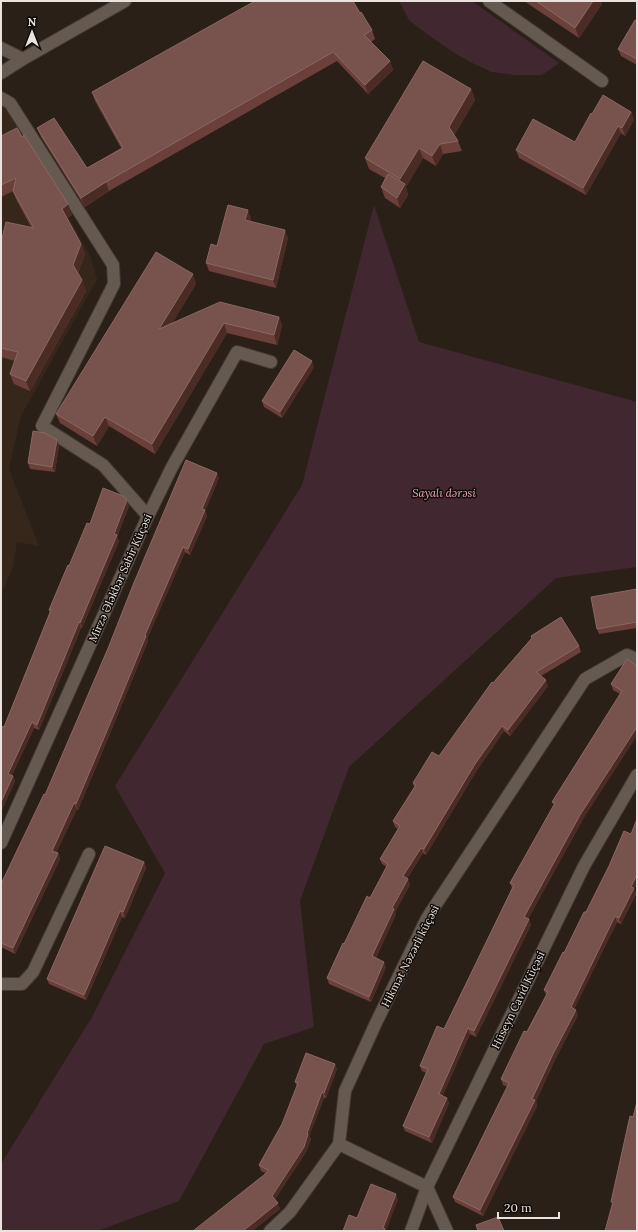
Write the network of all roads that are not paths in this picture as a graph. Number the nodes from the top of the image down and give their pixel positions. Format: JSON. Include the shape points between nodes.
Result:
{"nodes":[{"id":1,"x":125,"y":1,"type":"edge"},
{"id":2,"x":489,"y":1,"type":"edge"},
{"id":3,"x":1,"y":48,"type":"edge"},
{"id":4,"x":23,"y":59,"type":"junction"},
{"id":5,"x":1,"y":72,"type":"edge"},
{"id":6,"x":602,"y":81,"type":"dead end"},
{"id":7,"x":1,"y":98,"type":"edge"},
{"id":8,"x":271,"y":362,"type":"dead end"},
{"id":9,"x":148,"y":516,"type":"junction"},
{"id":10,"x":637,"y":659,"type":"edge"},
{"id":11,"x":637,"y":775,"type":"edge"},
{"id":12,"x":1,"y":843,"type":"edge"},
{"id":13,"x":89,"y":854,"type":"dead end"},
{"id":14,"x":1,"y":984,"type":"edge"},
{"id":15,"x":339,"y":1144,"type":"junction"},
{"id":16,"x":427,"y":1187,"type":"junction"},
{"id":17,"x":270,"y":1231,"type":"edge"},
{"id":18,"x":411,"y":1231,"type":"edge"},
{"id":19,"x":447,"y":1231,"type":"edge"}],
"edges":[{"from":1,"to":4,"type":"street"},
{"from":2,"to":6,"type":"street"},
{"from":3,"to":4,"type":"street"},
{"from":4,"to":5,"type":"street"},
{"from":7,"to":9,"type":"street","via":[[10,103],[113,264],[114,284],[42,426],[103,465]]},
{"from":8,"to":9,"type":"street","name":"Mirzə Ələkbər Sabir Küçəsi","via":[[237,352],[172,467]]},
{"from":9,"to":12,"type":"street","name":"Mirzə Ələkbər Sabir Küçəsi"},
{"from":10,"to":15,"type":"street","name":"Hikmət Nəzərli küçəsi","via":[[627,655],[585,679],[427,918],[345,1091]]},
{"from":11,"to":16,"type":"street","name":"Hüseyn Cavid Küçəsi","via":[[584,866]]},
{"from":13,"to":14,"type":"street","via":[[33,972],[22,984]]},
{"from":15,"to":16,"type":"street"},
{"from":15,"to":17,"type":"street","name":"Hikmət Nəzərli küçəsi","via":[[290,1212]]},
{"from":16,"to":18,"type":"street","name":"Hüseyn Cavid Küçəsi"},
{"from":16,"to":19,"type":"street"}]}
